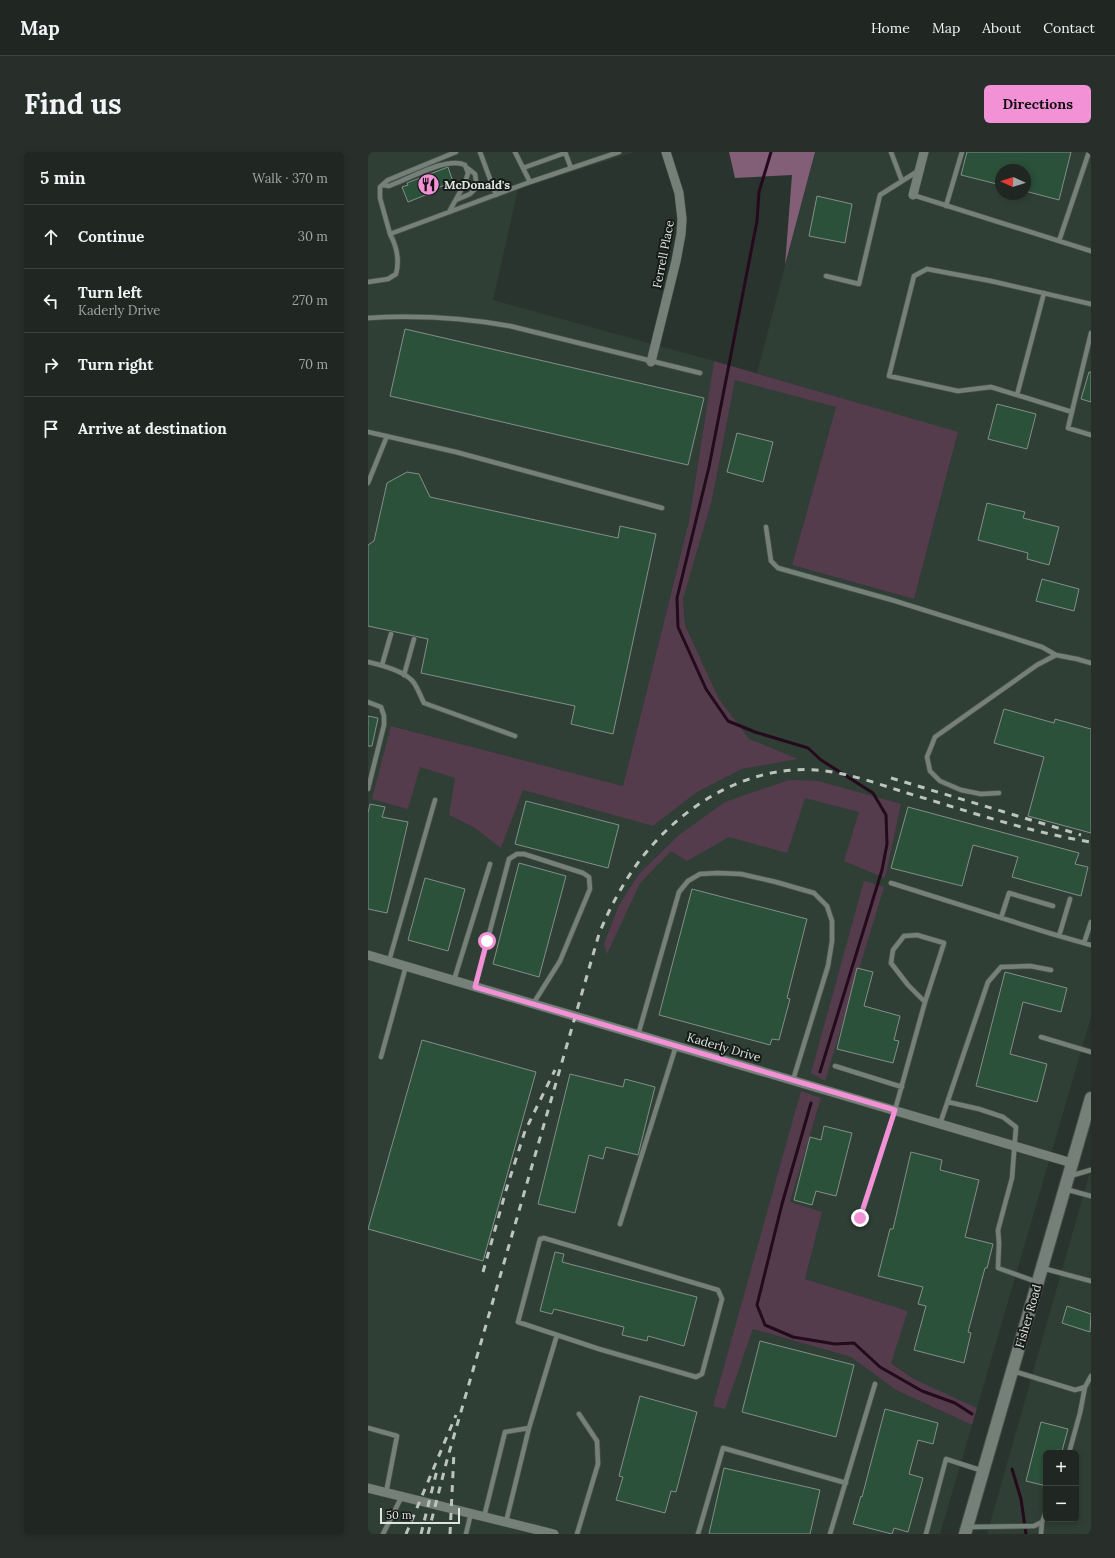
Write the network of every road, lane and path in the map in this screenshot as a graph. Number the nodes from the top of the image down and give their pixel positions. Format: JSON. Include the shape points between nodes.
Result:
{"nodes":[{"id":1,"x":456,"y":152,"type":"edge"},
{"id":2,"x":480,"y":152,"type":"edge"},
{"id":3,"x":515,"y":152,"type":"edge"},
{"id":4,"x":620,"y":152,"type":"edge"},
{"id":5,"x":666,"y":152,"type":"edge"},
{"id":6,"x":891,"y":152,"type":"edge"},
{"id":7,"x":924,"y":152,"type":"edge"},
{"id":8,"x":962,"y":152,"type":"edge"},
{"id":9,"x":1089,"y":152,"type":"edge"},
{"id":10,"x":565,"y":153,"type":"edge"},
{"id":11,"x":466,"y":167,"type":"junction"},
{"id":12,"x":523,"y":168,"type":"junction"},
{"id":13,"x":571,"y":168,"type":"junction"},
{"id":14,"x":919,"y":170,"type":"junction"},
{"id":15,"x":530,"y":182,"type":"junction"},
{"id":16,"x":902,"y":182,"type":"junction"},
{"id":17,"x":383,"y":185,"type":"junction"},
{"id":18,"x":496,"y":195,"type":"junction"},
{"id":19,"x":913,"y":195,"type":"joint"},
{"id":20,"x":456,"y":200,"type":"junction"},
{"id":21,"x":946,"y":206,"type":"junction"},
{"id":22,"x":449,"y":212,"type":"junction"},
{"id":23,"x":390,"y":234,"type":"junction"},
{"id":24,"x":1059,"y":241,"type":"junction"},
{"id":25,"x":1091,"y":251,"type":"edge"},
{"id":26,"x":826,"y":276,"type":"dead end"},
{"id":27,"x":368,"y":282,"type":"edge"},
{"id":28,"x":1044,"y":293,"type":"junction"},
{"id":29,"x":1091,"y":304,"type":"edge"},
{"id":30,"x":368,"y":318,"type":"edge"},
{"id":31,"x":1091,"y":333,"type":"edge"},
{"id":32,"x":651,"y":362,"type":"junction"},
{"id":33,"x":700,"y":373,"type":"dead end"},
{"id":34,"x":1017,"y":395,"type":"junction"},
{"id":35,"x":1072,"y":412,"type":"junction"},
{"id":36,"x":368,"y":432,"type":"edge"},
{"id":37,"x":1091,"y":435,"type":"edge"},
{"id":38,"x":387,"y":436,"type":"junction"},
{"id":39,"x":368,"y":483,"type":"edge"},
{"id":40,"x":662,"y":508,"type":"dead end"},
{"id":41,"x":766,"y":527,"type":"dead end"},
{"id":42,"x":392,"y":634,"type":"dead end"},
{"id":43,"x":414,"y":639,"type":"dead end"},
{"id":44,"x":1056,"y":656,"type":"junction"},
{"id":45,"x":368,"y":662,"type":"edge"},
{"id":46,"x":1091,"y":663,"type":"edge"},
{"id":47,"x":382,"y":665,"type":"junction"},
{"id":48,"x":404,"y":674,"type":"junction"},
{"id":49,"x":368,"y":702,"type":"edge"},
{"id":50,"x":515,"y":736,"type":"dead end"},
{"id":51,"x":368,"y":789,"type":"edge"},
{"id":52,"x":999,"y":793,"type":"dead end"},
{"id":53,"x":435,"y":800,"type":"dead end"},
{"id":54,"x":490,"y":864,"type":"dead end"},
{"id":55,"x":891,"y":883,"type":"dead end"},
{"id":56,"x":1070,"y":899,"type":"dead end"},
{"id":57,"x":1052,"y":906,"type":"dead end"},
{"id":58,"x":1001,"y":918,"type":"junction"},
{"id":59,"x":1091,"y":922,"type":"edge"},
{"id":60,"x":1060,"y":936,"type":"junction"},
{"id":61,"x":1084,"y":943,"type":"junction"},
{"id":62,"x":1091,"y":945,"type":"edge"},
{"id":63,"x":368,"y":955,"type":"edge"},
{"id":64,"x":389,"y":961,"type":"junction"},
{"id":65,"x":406,"y":966,"type":"junction"},
{"id":66,"x":1051,"y":970,"type":"dead end"},
{"id":67,"x":454,"y":980,"type":"junction"},
{"id":68,"x":475,"y":987,"type":"junction"},
{"id":69,"x":925,"y":1002,"type":"junction"},
{"id":70,"x":533,"y":1004,"type":"junction"},
{"id":71,"x":638,"y":1035,"type":"junction"},
{"id":72,"x":1041,"y":1037,"type":"dead end"},
{"id":73,"x":676,"y":1046,"type":"junction"},
{"id":74,"x":1091,"y":1052,"type":"edge"},
{"id":75,"x":381,"y":1057,"type":"dead end"},
{"id":76,"x":835,"y":1066,"type":"dead end"},
{"id":77,"x":793,"y":1080,"type":"junction"},
{"id":78,"x":902,"y":1086,"type":"junction"},
{"id":79,"x":1091,"y":1098,"type":"edge"},
{"id":80,"x":948,"y":1102,"type":"junction"},
{"id":81,"x":895,"y":1110,"type":"junction"},
{"id":82,"x":940,"y":1124,"type":"junction"},
{"id":83,"x":1014,"y":1146,"type":"junction"},
{"id":84,"x":1072,"y":1163,"type":"junction"},
{"id":85,"x":1091,"y":1170,"type":"edge"},
{"id":86,"x":1068,"y":1177,"type":"junction"},
{"id":87,"x":1065,"y":1189,"type":"junction"},
{"id":88,"x":1091,"y":1196,"type":"edge"},
{"id":89,"x":860,"y":1218,"type":"dead end"},
{"id":90,"x":620,"y":1224,"type":"dead end"},
{"id":91,"x":1042,"y":1268,"type":"junction"},
{"id":92,"x":1091,"y":1281,"type":"edge"},
{"id":93,"x":1038,"y":1283,"type":"junction"},
{"id":94,"x":557,"y":1335,"type":"junction"},
{"id":95,"x":1012,"y":1371,"type":"junction"},
{"id":96,"x":1091,"y":1376,"type":"edge"},
{"id":97,"x":875,"y":1384,"type":"dead end"},
{"id":98,"x":1085,"y":1386,"type":"junction"},
{"id":99,"x":579,"y":1414,"type":"dead end"},
{"id":100,"x":368,"y":1428,"type":"edge"},
{"id":101,"x":529,"y":1428,"type":"junction"},
{"id":102,"x":1070,"y":1450,"type":"edge"},
{"id":103,"x":983,"y":1471,"type":"junction"},
{"id":104,"x":846,"y":1483,"type":"junction"},
{"id":105,"x":368,"y":1488,"type":"edge"},
{"id":106,"x":386,"y":1493,"type":"junction"},
{"id":107,"x":402,"y":1496,"type":"junction"},
{"id":108,"x":471,"y":1513,"type":"junction"},
{"id":109,"x":484,"y":1517,"type":"junction"},
{"id":110,"x":506,"y":1522,"type":"junction"},
{"id":111,"x":1042,"y":1522,"type":"joint"},
{"id":112,"x":966,"y":1531,"type":"edge"},
{"id":113,"x":383,"y":1534,"type":"edge"},
{"id":114,"x":466,"y":1534,"type":"edge"},
{"id":115,"x":554,"y":1534,"type":"edge"},
{"id":116,"x":577,"y":1534,"type":"edge"},
{"id":117,"x":698,"y":1534,"type":"edge"},
{"id":118,"x":830,"y":1534,"type":"edge"},
{"id":119,"x":926,"y":1534,"type":"edge"},
{"id":120,"x":1041,"y":1534,"type":"edge"}],
"edges":[{"from":1,"to":17,"type":"lane","via":[[400,175]]},
{"from":2,"to":18,"type":"lane"},
{"from":3,"to":12,"type":"lane"},
{"from":4,"to":13,"type":"lane"},
{"from":5,"to":32,"type":"street","name":"Ferrell Place","via":[[679,193],[682,227]]},
{"from":6,"to":16,"type":"lane"},
{"from":7,"to":14,"type":"street"},
{"from":8,"to":21,"type":"lane"},
{"from":9,"to":24,"type":"lane"},
{"from":10,"to":12,"type":"lane"},
{"from":10,"to":13,"type":"lane"},
{"from":11,"to":17,"type":"lane","via":[[460,162],[453,162],[389,186]]},
{"from":11,"to":20,"type":"lane","via":[[468,173],[465,183]]},
{"from":11,"to":20,"type":"lane","via":[[475,174],[477,187],[470,194]]},
{"from":12,"to":15,"type":"lane"},
{"from":13,"to":15,"type":"lane"},
{"from":14,"to":16,"type":"lane"},
{"from":14,"to":19,"type":"street"},
{"from":15,"to":18,"type":"lane"},
{"from":16,"to":26,"type":"lane","via":[[880,195],[859,284]]},
{"from":17,"to":23,"type":"lane","via":[[380,187],[380,198]]},
{"from":18,"to":22,"type":"lane"},
{"from":19,"to":21,"type":"lane"},
{"from":20,"to":22,"type":"lane"},
{"from":21,"to":24,"type":"lane"},
{"from":22,"to":23,"type":"lane"},
{"from":23,"to":27,"type":"lane","via":[[396,246],[399,263],[396,274],[388,279]]},
{"from":24,"to":25,"type":"lane"},
{"from":28,"to":29,"type":"lane"},
{"from":28,"to":34,"type":"lane"},
{"from":28,"to":34,"type":"lane","via":[[928,269],[914,276],[889,376],[958,391],[991,387]]},
{"from":30,"to":32,"type":"lane","via":[[393,316],[480,321],[510,326]]},
{"from":31,"to":35,"type":"lane"},
{"from":32,"to":33,"type":"lane"},
{"from":34,"to":35,"type":"lane"},
{"from":35,"to":37,"type":"lane","via":[[1068,428]]},
{"from":36,"to":38,"type":"lane"},
{"from":38,"to":39,"type":"lane"},
{"from":38,"to":40,"type":"lane"},
{"from":41,"to":44,"type":"lane","via":[[771,561],[778,568],[892,600],[1042,647]]},
{"from":42,"to":47,"type":"lane"},
{"from":43,"to":48,"type":"lane"},
{"from":44,"to":46,"type":"lane"},
{"from":44,"to":52,"type":"lane","via":[[1037,665],[935,737],[927,757],[930,771],[940,781],[981,794]]},
{"from":45,"to":47,"type":"lane"},
{"from":47,"to":48,"type":"lane"},
{"from":48,"to":50,"type":"lane","via":[[415,683],[424,703]]},
{"from":49,"to":51,"type":"lane","via":[[381,707],[384,716]]},
{"from":53,"to":64,"type":"lane"},
{"from":54,"to":67,"type":"lane"},
{"from":55,"to":58,"type":"lane"},
{"from":56,"to":60,"type":"lane"},
{"from":57,"to":58,"type":"lane","via":[[1009,893]]},
{"from":58,"to":60,"type":"lane"},
{"from":59,"to":61,"type":"lane"},
{"from":60,"to":61,"type":"lane"},
{"from":61,"to":62,"type":"lane"},
{"from":63,"to":64,"type":"street","name":"Kaderly Drive"},
{"from":64,"to":65,"type":"street","name":"Kaderly Drive"},
{"from":65,"to":67,"type":"street","name":"Kaderly Drive"},
{"from":65,"to":75,"type":"lane"},
{"from":66,"to":80,"type":"lane","via":[[1030,966],[1001,967],[988,982]]},
{"from":67,"to":68,"type":"street","name":"Kaderly Drive"},
{"from":68,"to":70,"type":"street","name":"Kaderly Drive"},
{"from":68,"to":70,"type":"lane","via":[[509,859],[517,854],[524,854],[583,873],[589,877],[590,889],[560,961]]},
{"from":69,"to":69,"type":"lane","via":[[892,963],[892,950],[904,936],[916,935],[944,943]]},
{"from":69,"to":78,"type":"lane"},
{"from":70,"to":71,"type":"street","name":"Kaderly Drive"},
{"from":71,"to":73,"type":"street","name":"Kaderly Drive"},
{"from":71,"to":77,"type":"lane","via":[[679,892],[688,881],[700,874],[741,874],[814,893],[827,906],[832,920],[832,941],[828,966]]},
{"from":72,"to":74,"type":"lane"},
{"from":73,"to":77,"type":"street","name":"Kaderly Drive"},
{"from":73,"to":90,"type":"lane"},
{"from":76,"to":78,"type":"lane"},
{"from":77,"to":81,"type":"street","name":"Kaderly Drive"},
{"from":78,"to":81,"type":"lane"},
{"from":79,"to":84,"type":"main road","name":"Fisher Road"},
{"from":80,"to":82,"type":"lane"},
{"from":80,"to":83,"type":"lane","via":[[1003,1117],[1016,1127]]},
{"from":81,"to":82,"type":"street","name":"Kaderly Drive"},
{"from":81,"to":89,"type":"lane"},
{"from":82,"to":83,"type":"street","name":"Kaderly Drive"},
{"from":83,"to":84,"type":"street","name":"Kaderly Drive"},
{"from":83,"to":93,"type":"lane","via":[[1012,1178],[998,1230],[998,1268]]},
{"from":84,"to":86,"type":"main road","name":"Fisher Road"},
{"from":85,"to":86,"type":"lane"},
{"from":86,"to":87,"type":"main road","name":"Fisher Road"},
{"from":87,"to":88,"type":"lane"},
{"from":87,"to":91,"type":"main road","name":"Fisher Road"},
{"from":91,"to":92,"type":"lane"},
{"from":91,"to":93,"type":"main road","name":"Fisher Road"},
{"from":93,"to":95,"type":"main road","name":"Fisher Road"},
{"from":94,"to":94,"type":"lane","via":[[696,1377],[702,1374],[722,1299],[718,1290],[544,1238],[540,1239],[518,1322]]},
{"from":94,"to":101,"type":"lane"},
{"from":95,"to":98,"type":"lane","via":[[1075,1390]]},
{"from":95,"to":103,"type":"main road","name":"Fisher Road"},
{"from":96,"to":98,"type":"lane"},
{"from":97,"to":104,"type":"lane"},
{"from":98,"to":102,"type":"lane"},
{"from":99,"to":116,"type":"lane","via":[[597,1441],[598,1464]]},
{"from":100,"to":106,"type":"lane","via":[[397,1436]]},
{"from":101,"to":109,"type":"lane","via":[[505,1432]]},
{"from":101,"to":110,"type":"lane"},
{"from":103,"to":112,"type":"main road","name":"Fisher Road"},
{"from":103,"to":119,"type":"lane","via":[[946,1459]]},
{"from":104,"to":117,"type":"lane","via":[[723,1448]]},
{"from":104,"to":118,"type":"lane"},
{"from":105,"to":106,"type":"street"},
{"from":106,"to":107,"type":"street"},
{"from":107,"to":108,"type":"street"},
{"from":107,"to":113,"type":"lane"},
{"from":108,"to":109,"type":"street"},
{"from":108,"to":114,"type":"lane"},
{"from":109,"to":110,"type":"street"},
{"from":110,"to":115,"type":"street"},
{"from":111,"to":112,"type":"lane","via":[[1034,1526]]},
{"from":111,"to":120,"type":"lane"}]}
